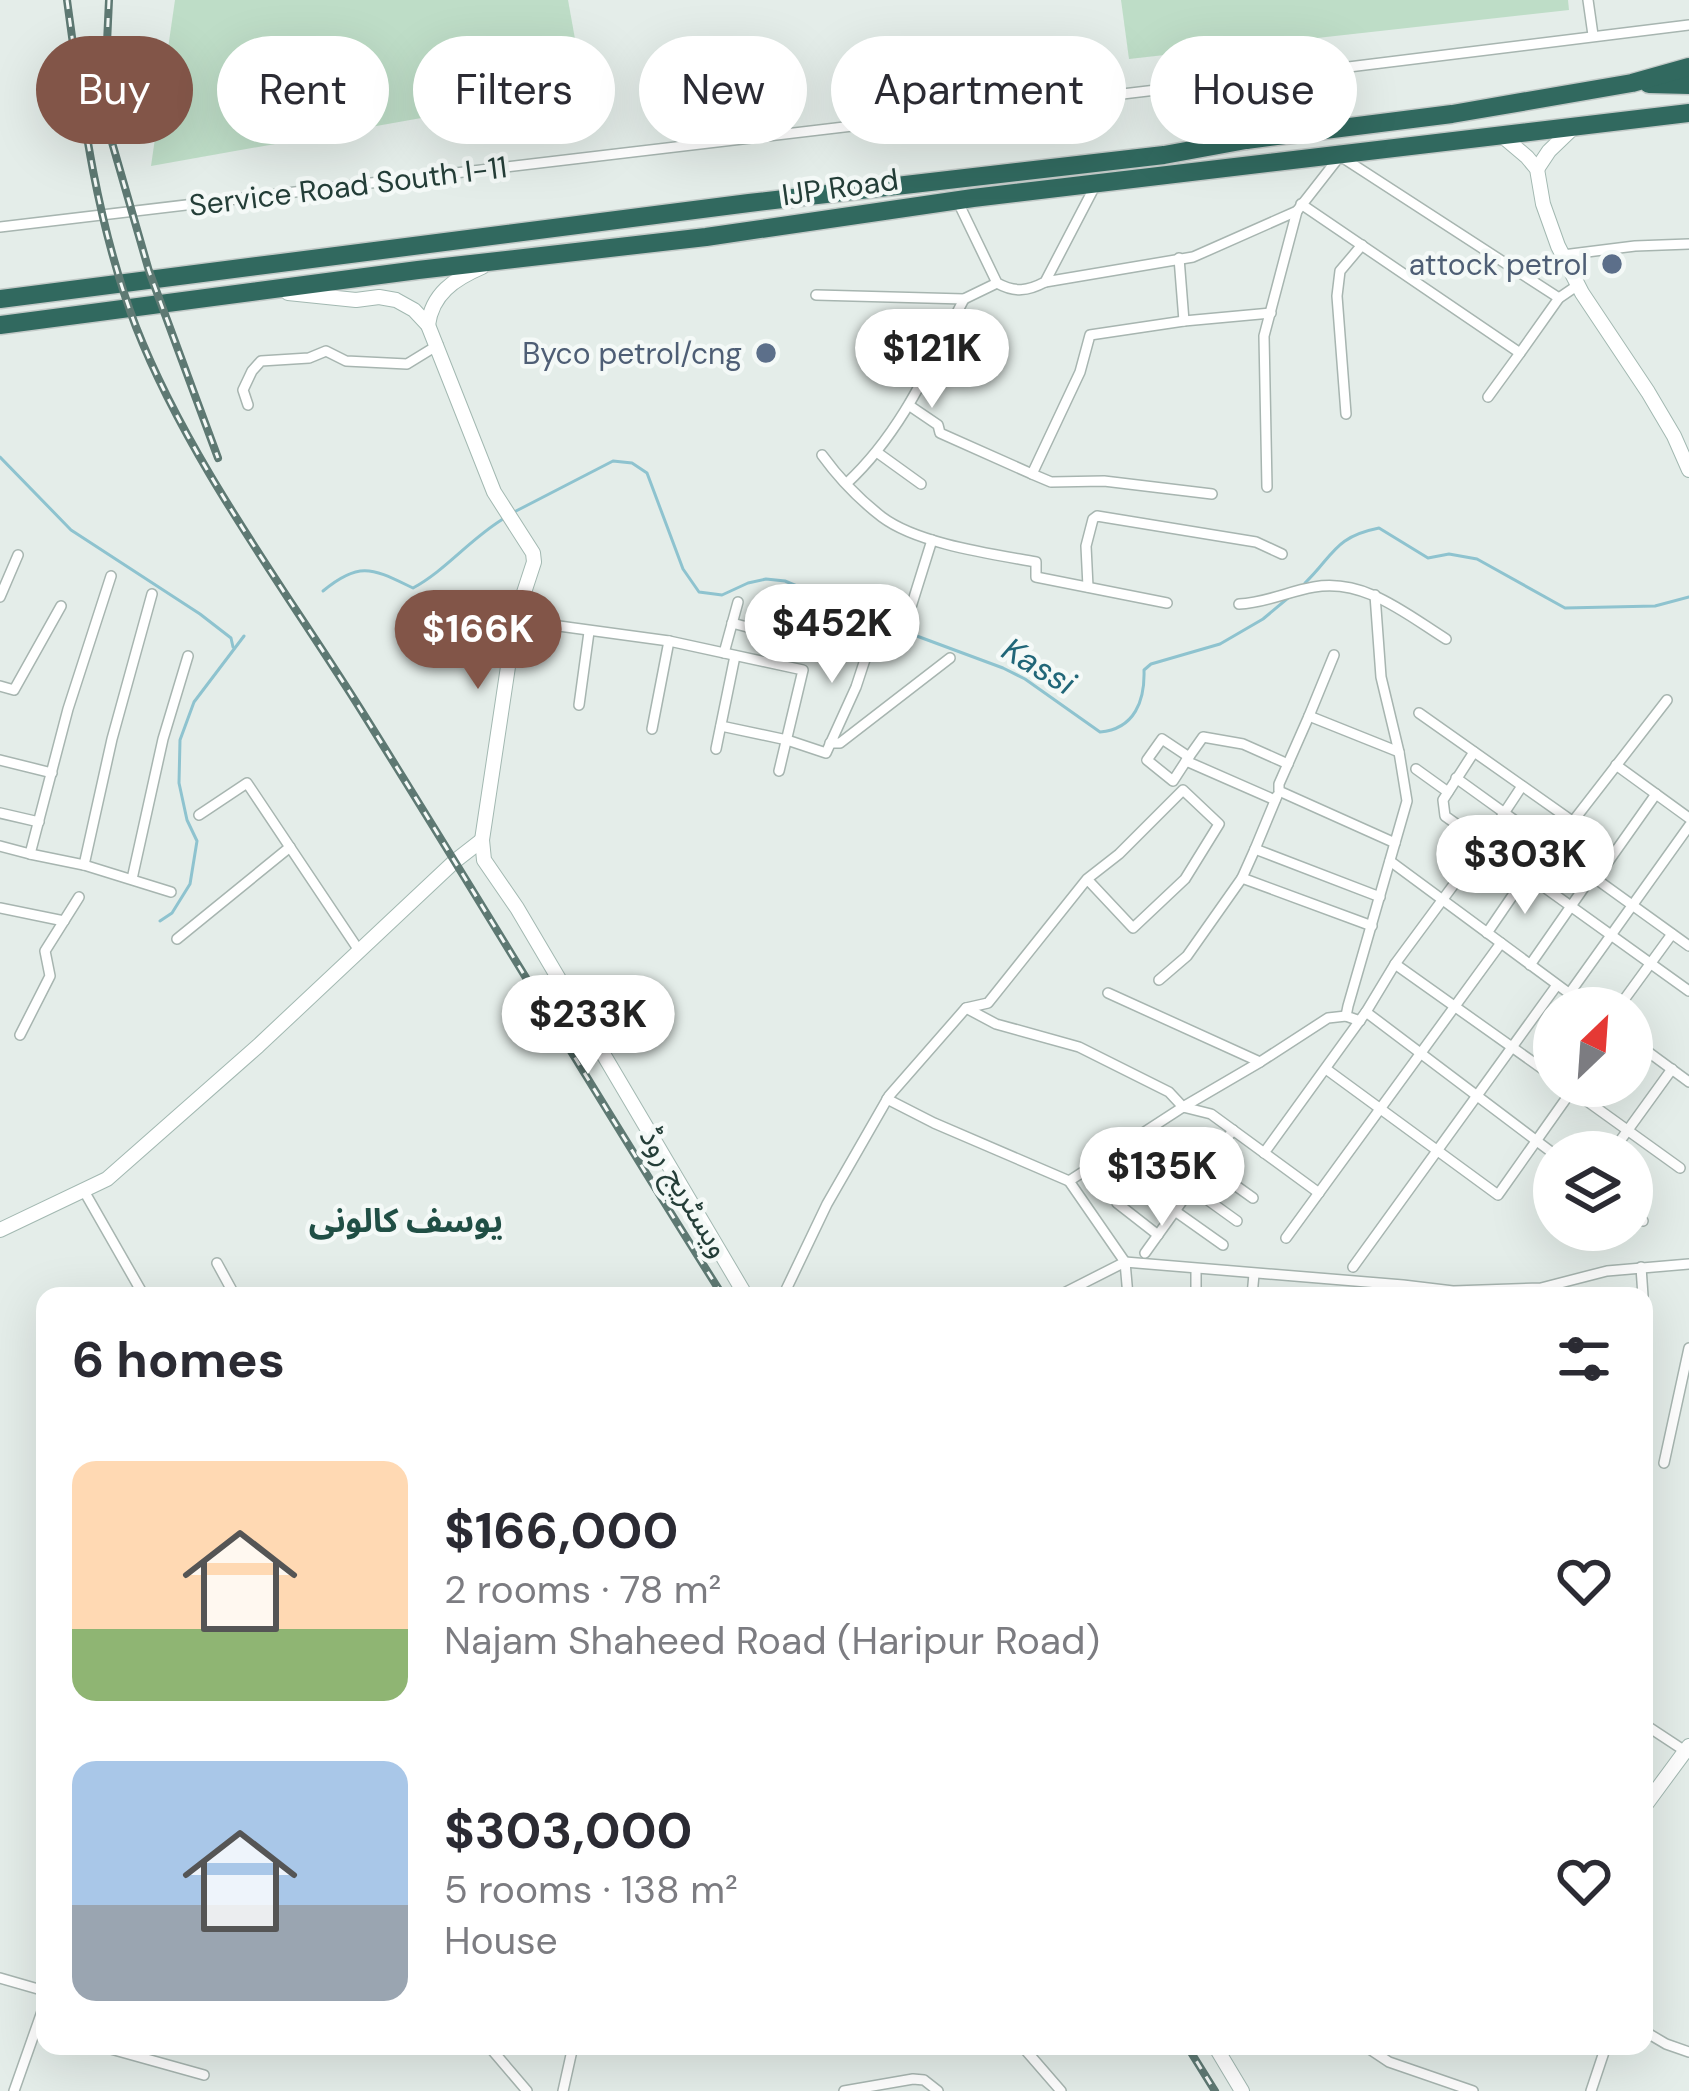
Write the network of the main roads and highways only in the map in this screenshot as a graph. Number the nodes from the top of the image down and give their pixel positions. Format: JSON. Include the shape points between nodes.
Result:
{"nodes":[{"id":1,"x":1689,"y":67,"type":"edge"},
{"id":2,"x":1632,"y":83,"type":"junction"},
{"id":3,"x":1689,"y":85,"type":"edge"},
{"id":4,"x":1689,"y":113,"type":"edge"},
{"id":5,"x":1357,"y":127,"type":"edge"},
{"id":6,"x":1574,"y":128,"type":"junction"},
{"id":7,"x":1501,"y":135,"type":"junction"},
{"id":8,"x":1224,"y":144,"type":"edge"},
{"id":9,"x":1537,"y":169,"type":"junction"},
{"id":10,"x":749,"y":203,"type":"junction"},
{"id":11,"x":751,"y":230,"type":"junction"},
{"id":12,"x":510,"y":258,"type":"junction"},
{"id":13,"x":271,"y":291,"type":"junction"},
{"id":14,"x":0,"y":299,"type":"edge"},
{"id":15,"x":0,"y":325,"type":"edge"},
{"id":16,"x":428,"y":325,"type":"junction"},
{"id":17,"x":1689,"y":470,"type":"edge"},
{"id":18,"x":482,"y":840,"type":"junction"},
{"id":19,"x":0,"y":1230,"type":"edge"},
{"id":20,"x":741,"y":1287,"type":"edge"},
{"id":21,"x":1687,"y":1749,"type":"edge"},
{"id":22,"x":1653,"y":1790,"type":"edge"},
{"id":23,"x":1220,"y":2055,"type":"edge"},
{"id":24,"x":1242,"y":2091,"type":"edge"}],
"edges":[{"from":1,"to":2,"type":"highway","name":"IJP Road"},
{"from":2,"to":3,"type":"highway","name":"IJP Road"},
{"from":2,"to":5,"type":"highway","name":"IJP Road"},
{"from":4,"to":6,"type":"highway","name":"IJP Road"},
{"from":6,"to":7,"type":"highway","name":"IJP Road"},
{"from":6,"to":9,"type":"main road"},
{"from":7,"to":9,"type":"main road"},
{"from":7,"to":11,"type":"highway","name":"IJP Road"},
{"from":8,"to":10,"type":"highway","name":"IJP Road"},
{"from":9,"to":17,"type":"main road","via":[[1543,204],[1578,285]]},
{"from":10,"to":11,"type":"highway"},
{"from":10,"to":14,"type":"highway","name":"IJP Road"},
{"from":11,"to":12,"type":"highway","name":"IJP Road"},
{"from":12,"to":13,"type":"highway","name":"IJP Road"},
{"from":12,"to":16,"type":"main road","via":[[449,285]]},
{"from":13,"to":15,"type":"highway","name":"IJP Road"},
{"from":13,"to":16,"type":"main road","via":[[397,300]]},
{"from":16,"to":18,"type":"main road","via":[[534,562],[515,620]]},
{"from":18,"to":19,"type":"main road","via":[[107,1179]]},
{"from":18,"to":20,"type":"main road","name":"ویسٹریج روڈ","via":[[484,860]]},
{"from":21,"to":22,"type":"main road"},
{"from":23,"to":24,"type":"main road"}]}
